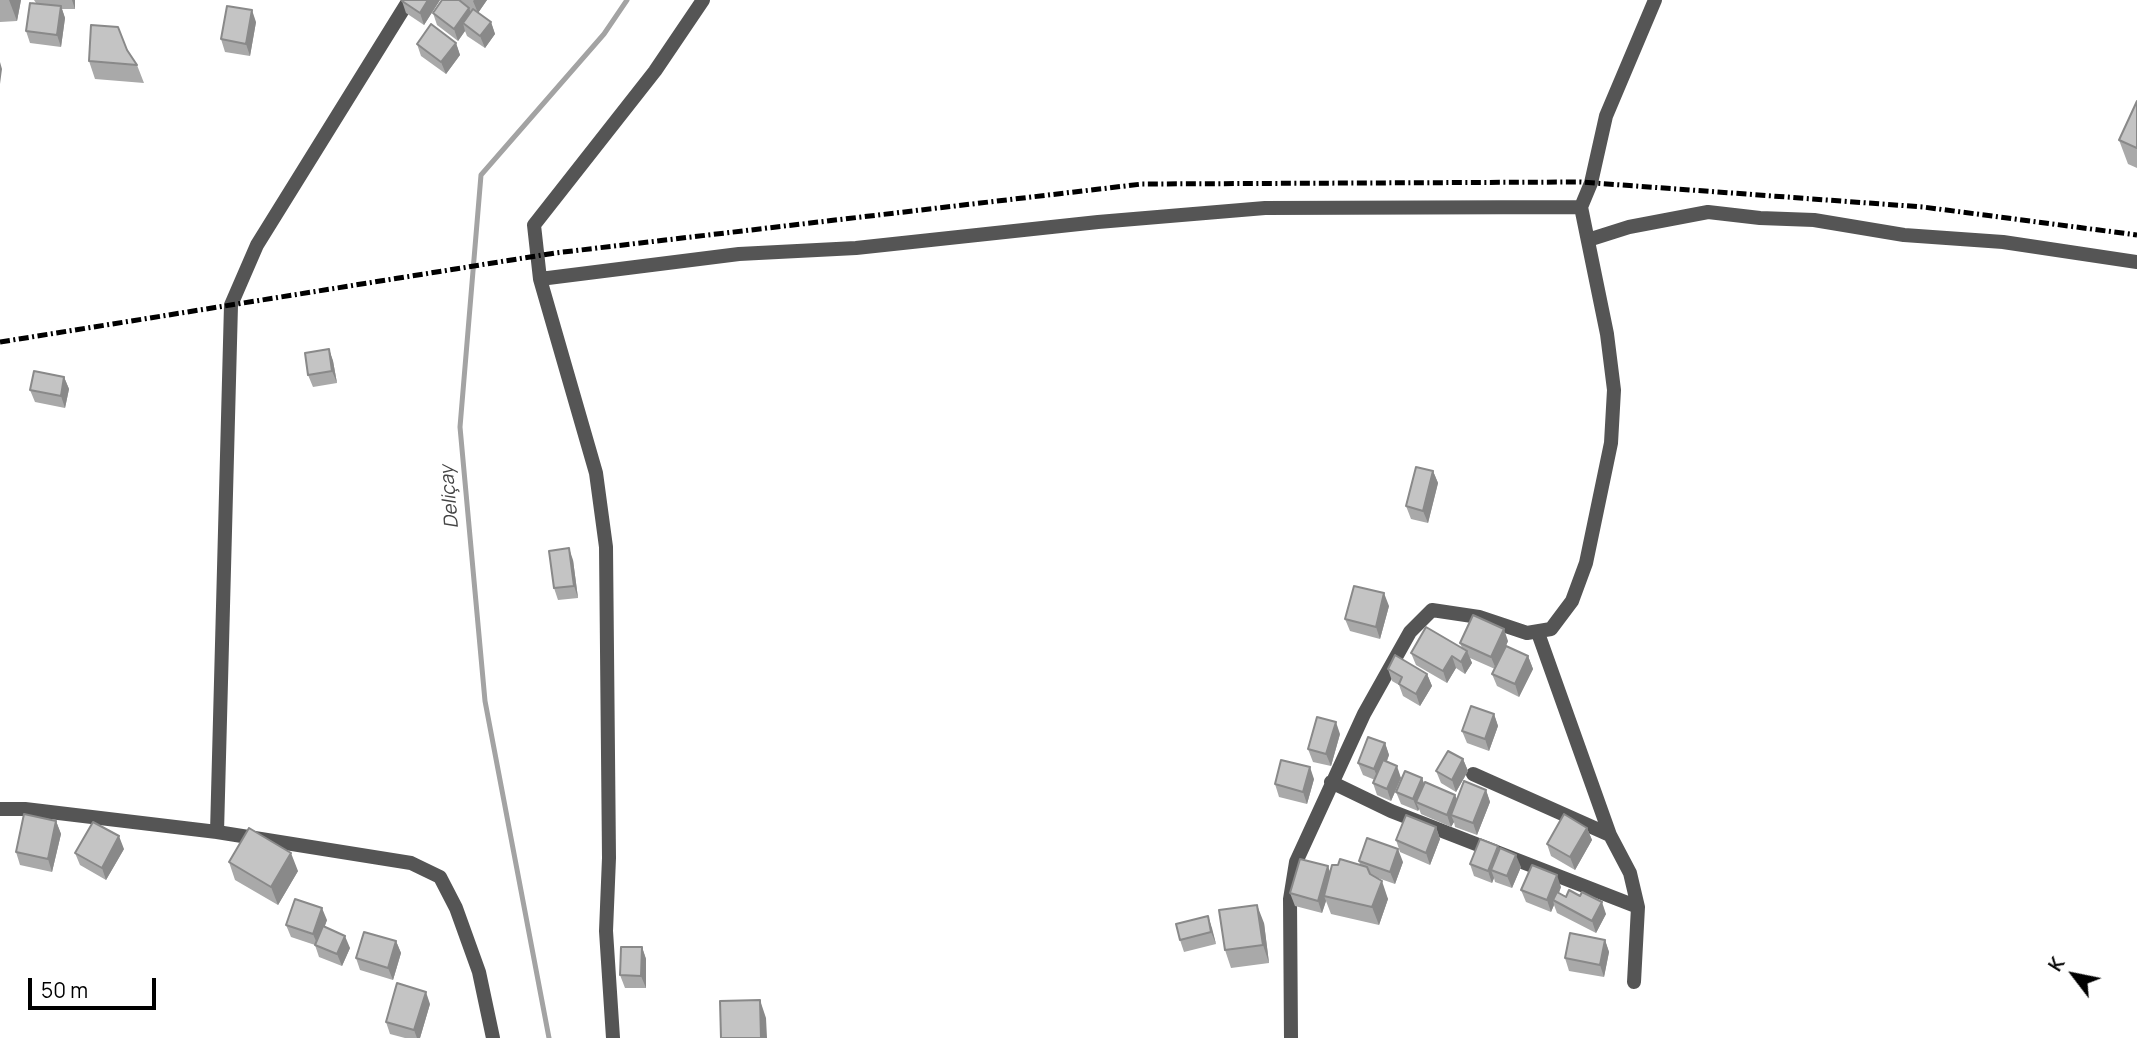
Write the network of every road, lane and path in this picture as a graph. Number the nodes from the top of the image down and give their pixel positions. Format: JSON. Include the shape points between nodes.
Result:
{"nodes":[{"id":1,"x":409,"y":0,"type":"edge"},
{"id":2,"x":703,"y":0,"type":"edge"},
{"id":3,"x":1655,"y":0,"type":"edge"},
{"id":4,"x":1581,"y":207,"type":"junction"},
{"id":5,"x":1588,"y":240,"type":"junction"},
{"id":6,"x":2137,"y":262,"type":"edge"},
{"id":7,"x":540,"y":279,"type":"junction"},
{"id":8,"x":1538,"y":633,"type":"junction"},
{"id":9,"x":1473,"y":774,"type":"dead end"},
{"id":10,"x":1331,"y":782,"type":"junction"},
{"id":11,"x":0,"y":809,"type":"edge"},
{"id":12,"x":217,"y":832,"type":"junction"},
{"id":13,"x":1610,"y":835,"type":"junction"},
{"id":14,"x":1637,"y":908,"type":"junction"},
{"id":15,"x":1634,"y":982,"type":"dead end"},
{"id":16,"x":492,"y":1038,"type":"edge"},
{"id":17,"x":613,"y":1038,"type":"edge"},
{"id":18,"x":1292,"y":1038,"type":"edge"}],
"edges":[{"from":1,"to":12,"type":"street","via":[[257,245],[231,305]]},
{"from":2,"to":7,"type":"street","via":[[655,71],[534,225]]},
{"from":3,"to":4,"type":"street","via":[[1606,116]]},
{"from":4,"to":5,"type":"street"},
{"from":4,"to":7,"type":"street","via":[[1265,208],[856,248],[739,254]]},
{"from":5,"to":6,"type":"street","via":[[1708,212],[1815,219],[1904,235],[2003,242]]},
{"from":5,"to":8,"type":"street","via":[[1614,390],[1611,443],[1586,564],[1564,615],[1551,629]]},
{"from":7,"to":17,"type":"street","via":[[597,473],[606,547],[606,931]]},
{"from":8,"to":10,"type":"street","via":[[1432,610],[1410,632]]},
{"from":8,"to":13,"type":"street"},
{"from":9,"to":13,"type":"street"},
{"from":10,"to":14,"type":"street","via":[[1391,811]]},
{"from":10,"to":18,"type":"street","via":[[1296,862],[1290,899]]},
{"from":11,"to":12,"type":"street"},
{"from":12,"to":16,"type":"street","via":[[411,863],[440,877],[479,972]]},
{"from":13,"to":14,"type":"street","via":[[1630,873]]},
{"from":14,"to":15,"type":"street"}]}
